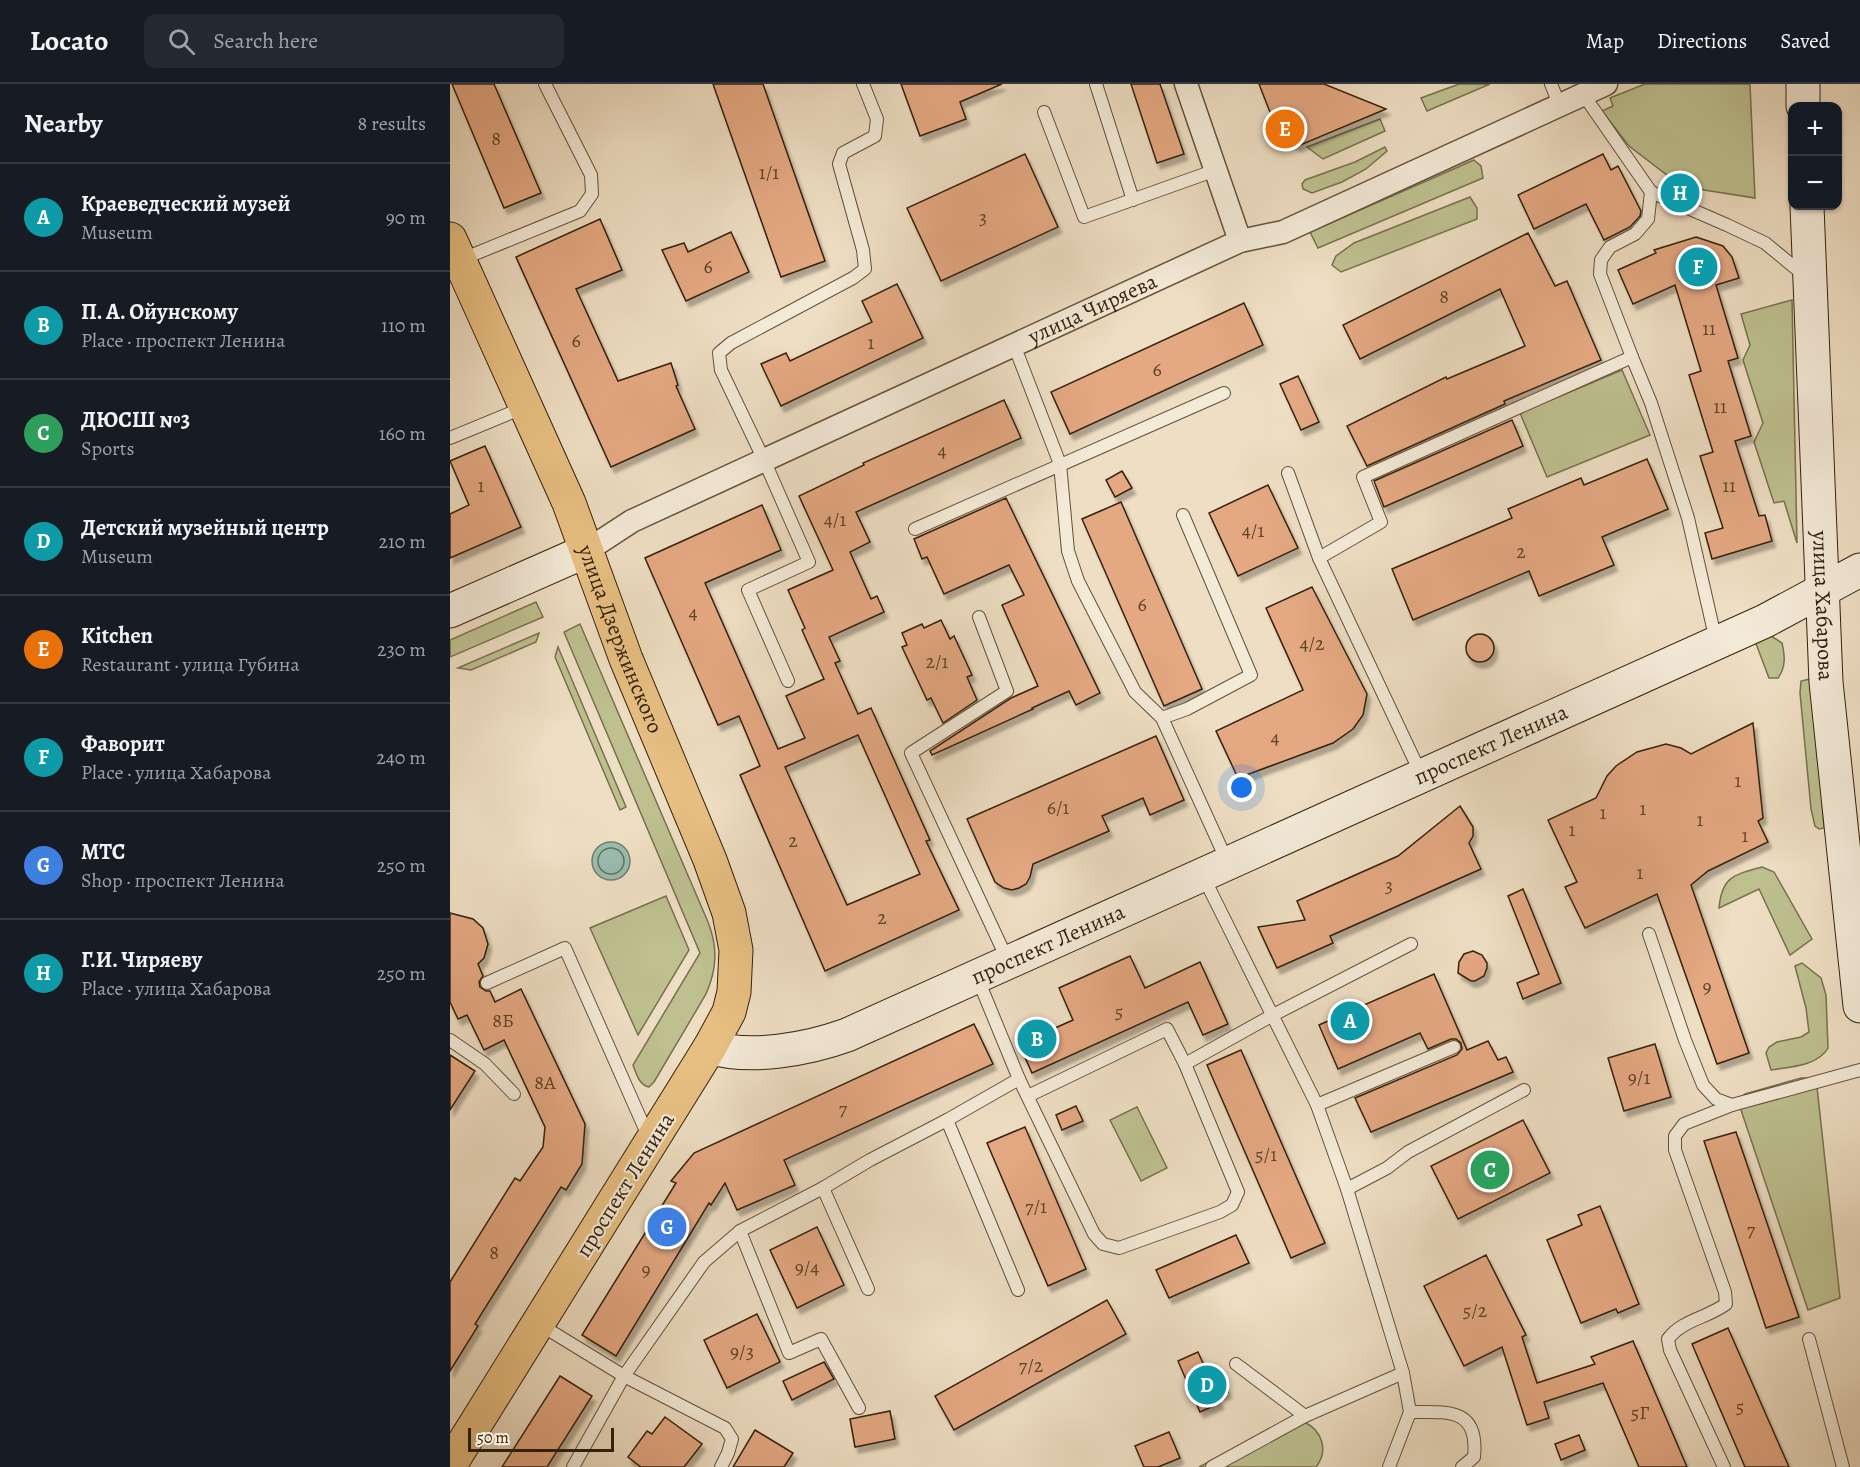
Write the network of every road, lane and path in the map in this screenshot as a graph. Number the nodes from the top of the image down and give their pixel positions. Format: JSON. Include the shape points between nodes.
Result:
{"nodes":[{"id":1,"x":545,"y":84,"type":"edge"},
{"id":2,"x":863,"y":84,"type":"edge"},
{"id":3,"x":1096,"y":84,"type":"edge"},
{"id":4,"x":1186,"y":84,"type":"edge"},
{"id":5,"x":1606,"y":84,"type":"edge"},
{"id":6,"x":1803,"y":84,"type":"edge"},
{"id":7,"x":1555,"y":94,"type":"edge"},
{"id":8,"x":1583,"y":94,"type":"junction"},
{"id":9,"x":1803,"y":102,"type":"edge"},
{"id":10,"x":1044,"y":112,"type":"dead end"},
{"id":11,"x":1216,"y":170,"type":"junction"},
{"id":12,"x":1651,"y":192,"type":"junction"},
{"id":13,"x":1133,"y":200,"type":"junction"},
{"id":14,"x":1807,"y":210,"type":"edge"},
{"id":15,"x":1240,"y":241,"type":"junction"},
{"id":16,"x":455,"y":250,"type":"edge"},
{"id":17,"x":1810,"y":279,"type":"junction"},
{"id":18,"x":1014,"y":345,"type":"junction"},
{"id":19,"x":1632,"y":357,"type":"junction"},
{"id":20,"x":1224,"y":393,"type":"dead end"},
{"id":21,"x":526,"y":407,"type":"junction"},
{"id":22,"x":450,"y":438,"type":"edge"},
{"id":23,"x":764,"y":460,"type":"junction"},
{"id":24,"x":1060,"y":464,"type":"junction"},
{"id":25,"x":1288,"y":473,"type":"dead end"},
{"id":26,"x":1183,"y":514,"type":"dead end"},
{"id":27,"x":915,"y":529,"type":"dead end"},
{"id":28,"x":586,"y":551,"type":"junction"},
{"id":29,"x":1319,"y":558,"type":"junction"},
{"id":30,"x":1860,"y":570,"type":"edge"},
{"id":31,"x":1822,"y":591,"type":"junction"},
{"id":32,"x":450,"y":612,"type":"edge"},
{"id":33,"x":979,"y":617,"type":"dead end"},
{"id":34,"x":1716,"y":642,"type":"junction"},
{"id":35,"x":788,"y":681,"type":"dead end"},
{"id":36,"x":1162,"y":718,"type":"junction"},
{"id":37,"x":1421,"y":776,"type":"junction"},
{"id":38,"x":1216,"y":869,"type":"junction"},
{"id":39,"x":1649,"y":934,"type":"dead end"},
{"id":40,"x":1411,"y":944,"type":"dead end"},
{"id":41,"x":1009,"y":962,"type":"junction"},
{"id":42,"x":977,"y":976,"type":"junction"},
{"id":43,"x":487,"y":983,"type":"dead end"},
{"id":44,"x":1860,"y":1006,"type":"edge"},
{"id":45,"x":1273,"y":1015,"type":"junction"},
{"id":46,"x":450,"y":1040,"type":"edge"},
{"id":47,"x":710,"y":1047,"type":"junction"},
{"id":48,"x":1454,"y":1047,"type":"dead end"},
{"id":49,"x":1185,"y":1064,"type":"junction"},
{"id":50,"x":1860,"y":1070,"type":"edge"},
{"id":51,"x":1019,"y":1079,"type":"junction"},
{"id":52,"x":1524,"y":1090,"type":"dead end"},
{"id":53,"x":514,"y":1094,"type":"dead end"},
{"id":54,"x":1028,"y":1096,"type":"junction"},
{"id":55,"x":1317,"y":1105,"type":"junction"},
{"id":56,"x":1732,"y":1105,"type":"junction"},
{"id":57,"x":947,"y":1120,"type":"junction"},
{"id":58,"x":651,"y":1143,"type":"junction"},
{"id":59,"x":823,"y":1188,"type":"junction"},
{"id":60,"x":1347,"y":1189,"type":"junction"},
{"id":61,"x":740,"y":1231,"type":"junction"},
{"id":62,"x":868,"y":1289,"type":"dead end"},
{"id":63,"x":1018,"y":1290,"type":"dead end"},
{"id":64,"x":538,"y":1324,"type":"junction"},
{"id":65,"x":1809,"y":1339,"type":"dead end"},
{"id":66,"x":1236,"y":1364,"type":"dead end"},
{"id":67,"x":1403,"y":1373,"type":"junction"},
{"id":68,"x":624,"y":1376,"type":"junction"},
{"id":69,"x":859,"y":1408,"type":"dead end"},
{"id":70,"x":1410,"y":1412,"type":"junction"},
{"id":71,"x":1305,"y":1416,"type":"junction"},
{"id":72,"x":451,"y":1461,"type":"edge"},
{"id":73,"x":573,"y":1467,"type":"edge"},
{"id":74,"x":721,"y":1467,"type":"edge"},
{"id":75,"x":1212,"y":1467,"type":"edge"},
{"id":76,"x":1389,"y":1467,"type":"edge"},
{"id":77,"x":1462,"y":1467,"type":"edge"},
{"id":78,"x":1724,"y":1467,"type":"edge"},
{"id":79,"x":1843,"y":1467,"type":"edge"}],
"edges":[{"from":1,"to":16,"type":"lane","via":[[591,175],[592,194],[580,211]]},
{"from":2,"to":23,"type":"lane","via":[[877,119],[875,136],[843,153],[838,164],[865,269],[719,353],[721,370]]},
{"from":3,"to":13,"type":"lane"},
{"from":4,"to":11,"type":"street"},
{"from":5,"to":8,"type":"street","name":"улица Чиряева"},
{"from":6,"to":9,"type":"main road"},
{"from":7,"to":8,"type":"street","name":"улица Чиряева"},
{"from":7,"to":15,"type":"street","name":"улица Чиряева","via":[[1283,232]]},
{"from":8,"to":12,"type":"lane"},
{"from":10,"to":13,"type":"lane","via":[[1084,217]]},
{"from":11,"to":13,"type":"lane"},
{"from":11,"to":15,"type":"street"},
{"from":12,"to":17,"type":"lane","via":[[1765,243]]},
{"from":12,"to":19,"type":"lane","via":[[1648,219],[1635,234],[1610,247],[1601,260],[1600,274]]},
{"from":14,"to":17,"type":"main road","name":"улица Хабарова"},
{"from":15,"to":18,"type":"street","name":"улица Чиряева"},
{"from":16,"to":21,"type":"main road","name":"улица Дзержинского"},
{"from":17,"to":31,"type":"main road","name":"улица Хабарова"},
{"from":18,"to":23,"type":"street","name":"улица Чиряева"},
{"from":18,"to":24,"type":"lane"},
{"from":19,"to":29,"type":"lane","via":[[1363,477],[1381,522]]},
{"from":19,"to":34,"type":"lane","via":[[1688,518]]},
{"from":20,"to":24,"type":"lane"},
{"from":21,"to":22,"type":"lane"},
{"from":21,"to":28,"type":"main road","name":"улица Дзержинского"},
{"from":23,"to":28,"type":"street","name":"улица Чиряева","via":[[632,521]]},
{"from":23,"to":35,"type":"lane","via":[[809,562],[748,590]]},
{"from":24,"to":27,"type":"lane"},
{"from":24,"to":36,"type":"lane","via":[[1068,551],[1078,581],[1135,692]]},
{"from":25,"to":29,"type":"lane"},
{"from":26,"to":36,"type":"lane","via":[[1251,675],[1188,709]]},
{"from":28,"to":32,"type":"main road"},
{"from":28,"to":47,"type":"main road","name":"улица Дзержинского","via":[[729,912],[736,950],[734,992],[729,1012]]},
{"from":29,"to":37,"type":"lane"},
{"from":30,"to":31,"type":"main road","name":"проспект Ленина"},
{"from":31,"to":34,"type":"main road","name":"проспект Ленина"},
{"from":31,"to":44,"type":"main road","name":"улица Хабарова","via":[[1826,682]]},
{"from":33,"to":41,"type":"lane","via":[[1007,691],[911,753]]},
{"from":34,"to":37,"type":"main road","name":"проспект Ленина"},
{"from":36,"to":38,"type":"lane"},
{"from":37,"to":38,"type":"main road","name":"проспект Ленина"},
{"from":38,"to":41,"type":"main road","name":"проспект Ленина"},
{"from":38,"to":45,"type":"lane"},
{"from":39,"to":56,"type":"lane","via":[[1703,1084],[1716,1099]]},
{"from":40,"to":45,"type":"lane"},
{"from":41,"to":42,"type":"main road","name":"проспект Ленина"},
{"from":42,"to":47,"type":"main road","name":"проспект Ленина","via":[[835,1039],[750,1053]]},
{"from":42,"to":51,"type":"lane"},
{"from":43,"to":58,"type":"lane","via":[[565,948]]},
{"from":45,"to":49,"type":"lane"},
{"from":45,"to":55,"type":"lane"},
{"from":46,"to":53,"type":"lane","via":[[485,1064]]},
{"from":47,"to":58,"type":"main road","name":"проспект Ленина"},
{"from":48,"to":55,"type":"lane"},
{"from":49,"to":54,"type":"lane","via":[[1167,1029]]},
{"from":49,"to":54,"type":"lane","via":[[1238,1192],[1232,1205],[1220,1212],[1119,1248],[1103,1244],[1094,1234]]},
{"from":50,"to":56,"type":"lane"},
{"from":51,"to":54,"type":"lane"},
{"from":51,"to":57,"type":"lane"},
{"from":52,"to":60,"type":"lane"},
{"from":55,"to":60,"type":"lane"},
{"from":56,"to":78,"type":"lane","via":[[1684,1124],[1675,1136],[1675,1150],[1726,1304],[1675,1329],[1668,1339]]},
{"from":57,"to":59,"type":"lane"},
{"from":57,"to":63,"type":"lane"},
{"from":58,"to":64,"type":"main road","name":"проспект Ленина"},
{"from":59,"to":61,"type":"lane"},
{"from":59,"to":62,"type":"lane"},
{"from":60,"to":67,"type":"lane"},
{"from":61,"to":68,"type":"lane","via":[[704,1262]]},
{"from":61,"to":69,"type":"lane","via":[[789,1353],[821,1339]]},
{"from":64,"to":68,"type":"lane"},
{"from":64,"to":72,"type":"main road","name":"проспект Ленина"},
{"from":65,"to":79,"type":"lane"},
{"from":66,"to":71,"type":"lane"},
{"from":67,"to":70,"type":"lane"},
{"from":67,"to":71,"type":"lane"},
{"from":68,"to":73,"type":"lane"},
{"from":68,"to":74,"type":"lane","via":[[725,1428],[732,1439]]},
{"from":70,"to":76,"type":"lane"},
{"from":70,"to":77,"type":"lane","via":[[1453,1412],[1468,1423],[1476,1440],[1474,1457]]},
{"from":71,"to":75,"type":"lane"}]}
